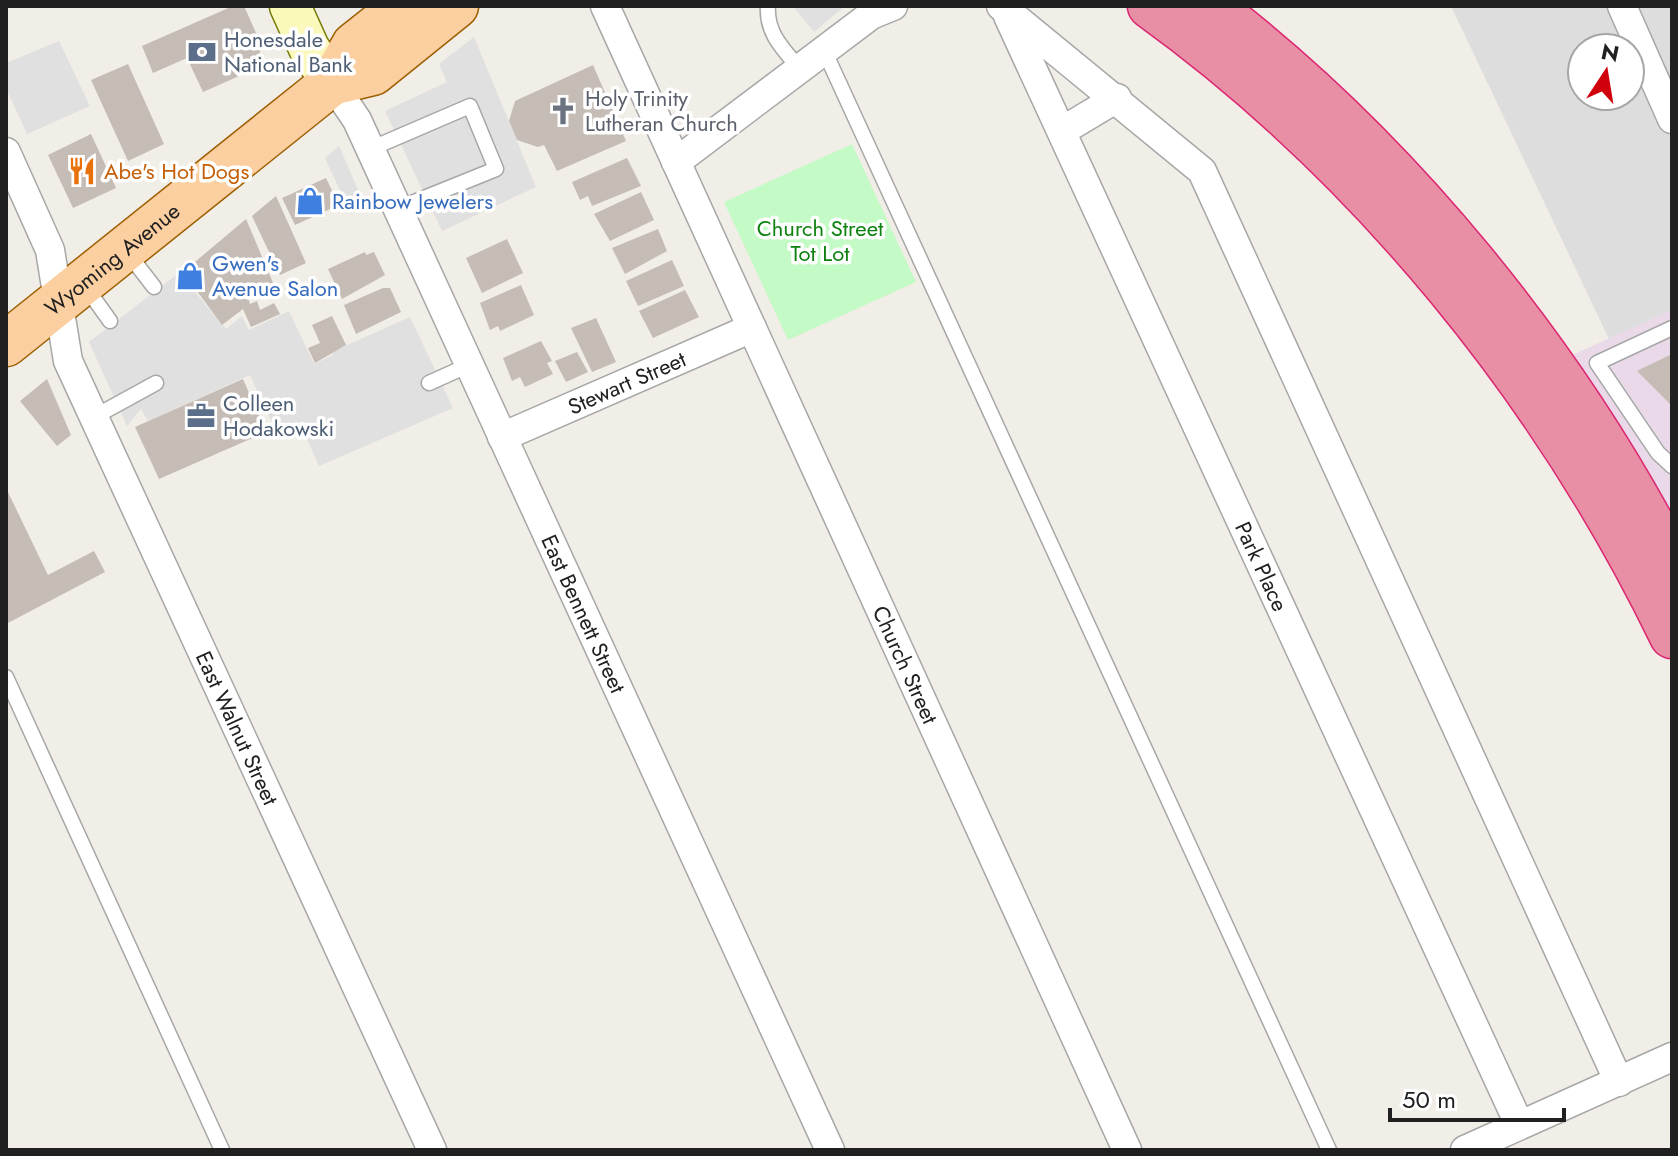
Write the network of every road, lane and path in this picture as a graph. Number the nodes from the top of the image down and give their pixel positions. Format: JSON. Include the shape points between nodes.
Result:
{"nodes":[{"id":1,"x":290,"y":6,"type":"edge"},
{"id":2,"x":403,"y":6,"type":"edge"},
{"id":3,"x":456,"y":6,"type":"edge"},
{"id":4,"x":605,"y":6,"type":"edge"},
{"id":5,"x":768,"y":6,"type":"edge"},
{"id":6,"x":893,"y":6,"type":"edge"},
{"id":7,"x":1150,"y":6,"type":"edge"},
{"id":8,"x":1211,"y":6,"type":"edge"},
{"id":9,"x":1622,"y":6,"type":"edge"},
{"id":10,"x":1003,"y":7,"type":"edge"},
{"id":11,"x":824,"y":50,"type":"junction"},
{"id":12,"x":800,"y":69,"type":"junction"},
{"id":13,"x":332,"y":83,"type":"junction"},
{"id":14,"x":1117,"y":98,"type":"junction"},
{"id":15,"x":1672,"y":119,"type":"edge"},
{"id":16,"x":1062,"y":131,"type":"junction"},
{"id":17,"x":370,"y":149,"type":"junction"},
{"id":18,"x":676,"y":162,"type":"junction"},
{"id":19,"x":9,"y":165,"type":"edge"},
{"id":20,"x":397,"y":209,"type":"junction"},
{"id":21,"x":125,"y":249,"type":"junction"},
{"id":22,"x":154,"y":287,"type":"dead end"},
{"id":23,"x":70,"y":292,"type":"junction"},
{"id":24,"x":110,"y":321,"type":"dead end"},
{"id":25,"x":752,"y":328,"type":"junction"},
{"id":26,"x":1672,"y":328,"type":"edge"},
{"id":27,"x":6,"y":344,"type":"edge"},
{"id":28,"x":469,"y":365,"type":"junction"},
{"id":29,"x":156,"y":383,"type":"dead end"},
{"id":30,"x":429,"y":383,"type":"dead end"},
{"id":31,"x":94,"y":417,"type":"junction"},
{"id":32,"x":502,"y":437,"type":"junction"},
{"id":33,"x":1672,"y":466,"type":"edge"},
{"id":34,"x":1672,"y":562,"type":"edge"},
{"id":35,"x":1672,"y":636,"type":"edge"},
{"id":36,"x":6,"y":677,"type":"edge"},
{"id":37,"x":1672,"y":1057,"type":"edge"},
{"id":38,"x":1619,"y":1082,"type":"junction"},
{"id":39,"x":1519,"y":1124,"type":"junction"},
{"id":40,"x":222,"y":1150,"type":"edge"},
{"id":41,"x":432,"y":1150,"type":"edge"},
{"id":42,"x":830,"y":1150,"type":"edge"},
{"id":43,"x":1127,"y":1150,"type":"edge"},
{"id":44,"x":1329,"y":1150,"type":"edge"},
{"id":45,"x":1465,"y":1150,"type":"edge"}],
"edges":[{"from":1,"to":13,"type":"street"},
{"from":2,"to":13,"type":"main road","name":"Wyoming Avenue","via":[[354,45]]},
{"from":3,"to":13,"type":"main road","name":"Wyoming Avenue","via":[[373,73]]},
{"from":4,"to":18,"type":"street","name":"Church Street"},
{"from":5,"to":12,"type":"lane","via":[[772,36]]},
{"from":6,"to":11,"type":"street","via":[[871,15]]},
{"from":7,"to":35,"type":"highway","via":[[1272,103],[1382,211],[1503,359],[1575,460]]},
{"from":8,"to":34,"type":"highway","via":[[1323,101],[1417,195],[1489,282],[1570,395],[1642,503]]},
{"from":9,"to":15,"type":"street"},
{"from":10,"to":14,"type":"street"},
{"from":10,"to":16,"type":"street","name":"Park Place"},
{"from":11,"to":12,"type":"street"},
{"from":11,"to":44,"type":"lane"},
{"from":12,"to":18,"type":"street"},
{"from":13,"to":17,"type":"street","name":"East Bennett Street"},
{"from":13,"to":21,"type":"main road","name":"Wyoming Avenue"},
{"from":14,"to":16,"type":"street"},
{"from":14,"to":38,"type":"street","via":[[1202,171]]},
{"from":16,"to":39,"type":"street","name":"Park Place"},
{"from":17,"to":20,"type":"street","name":"East Bennett Street"},
{"from":17,"to":20,"type":"lane","via":[[470,106],[496,169]]},
{"from":18,"to":25,"type":"street","name":"Church Street"},
{"from":19,"to":23,"type":"street","name":"East Walnut Street"},
{"from":20,"to":28,"type":"street","name":"East Bennett Street"},
{"from":21,"to":22,"type":"lane"},
{"from":21,"to":23,"type":"main road","name":"Wyoming Avenue"},
{"from":23,"to":24,"type":"lane"},
{"from":23,"to":27,"type":"main road","name":"Wyoming Avenue"},
{"from":23,"to":31,"type":"street","name":"East Walnut Street","via":[[65,355]]},
{"from":25,"to":32,"type":"street","name":"Stewart Street"},
{"from":25,"to":43,"type":"street","name":"Church Street"},
{"from":26,"to":33,"type":"lane","via":[[1597,363]]},
{"from":28,"to":30,"type":"lane"},
{"from":28,"to":32,"type":"street","name":"East Bennett Street"},
{"from":29,"to":31,"type":"lane"},
{"from":31,"to":41,"type":"street","name":"East Walnut Street"},
{"from":32,"to":42,"type":"street","name":"East Bennett Street"},
{"from":36,"to":40,"type":"lane"},
{"from":37,"to":38,"type":"street"},
{"from":38,"to":39,"type":"street"},
{"from":39,"to":45,"type":"street"}]}
